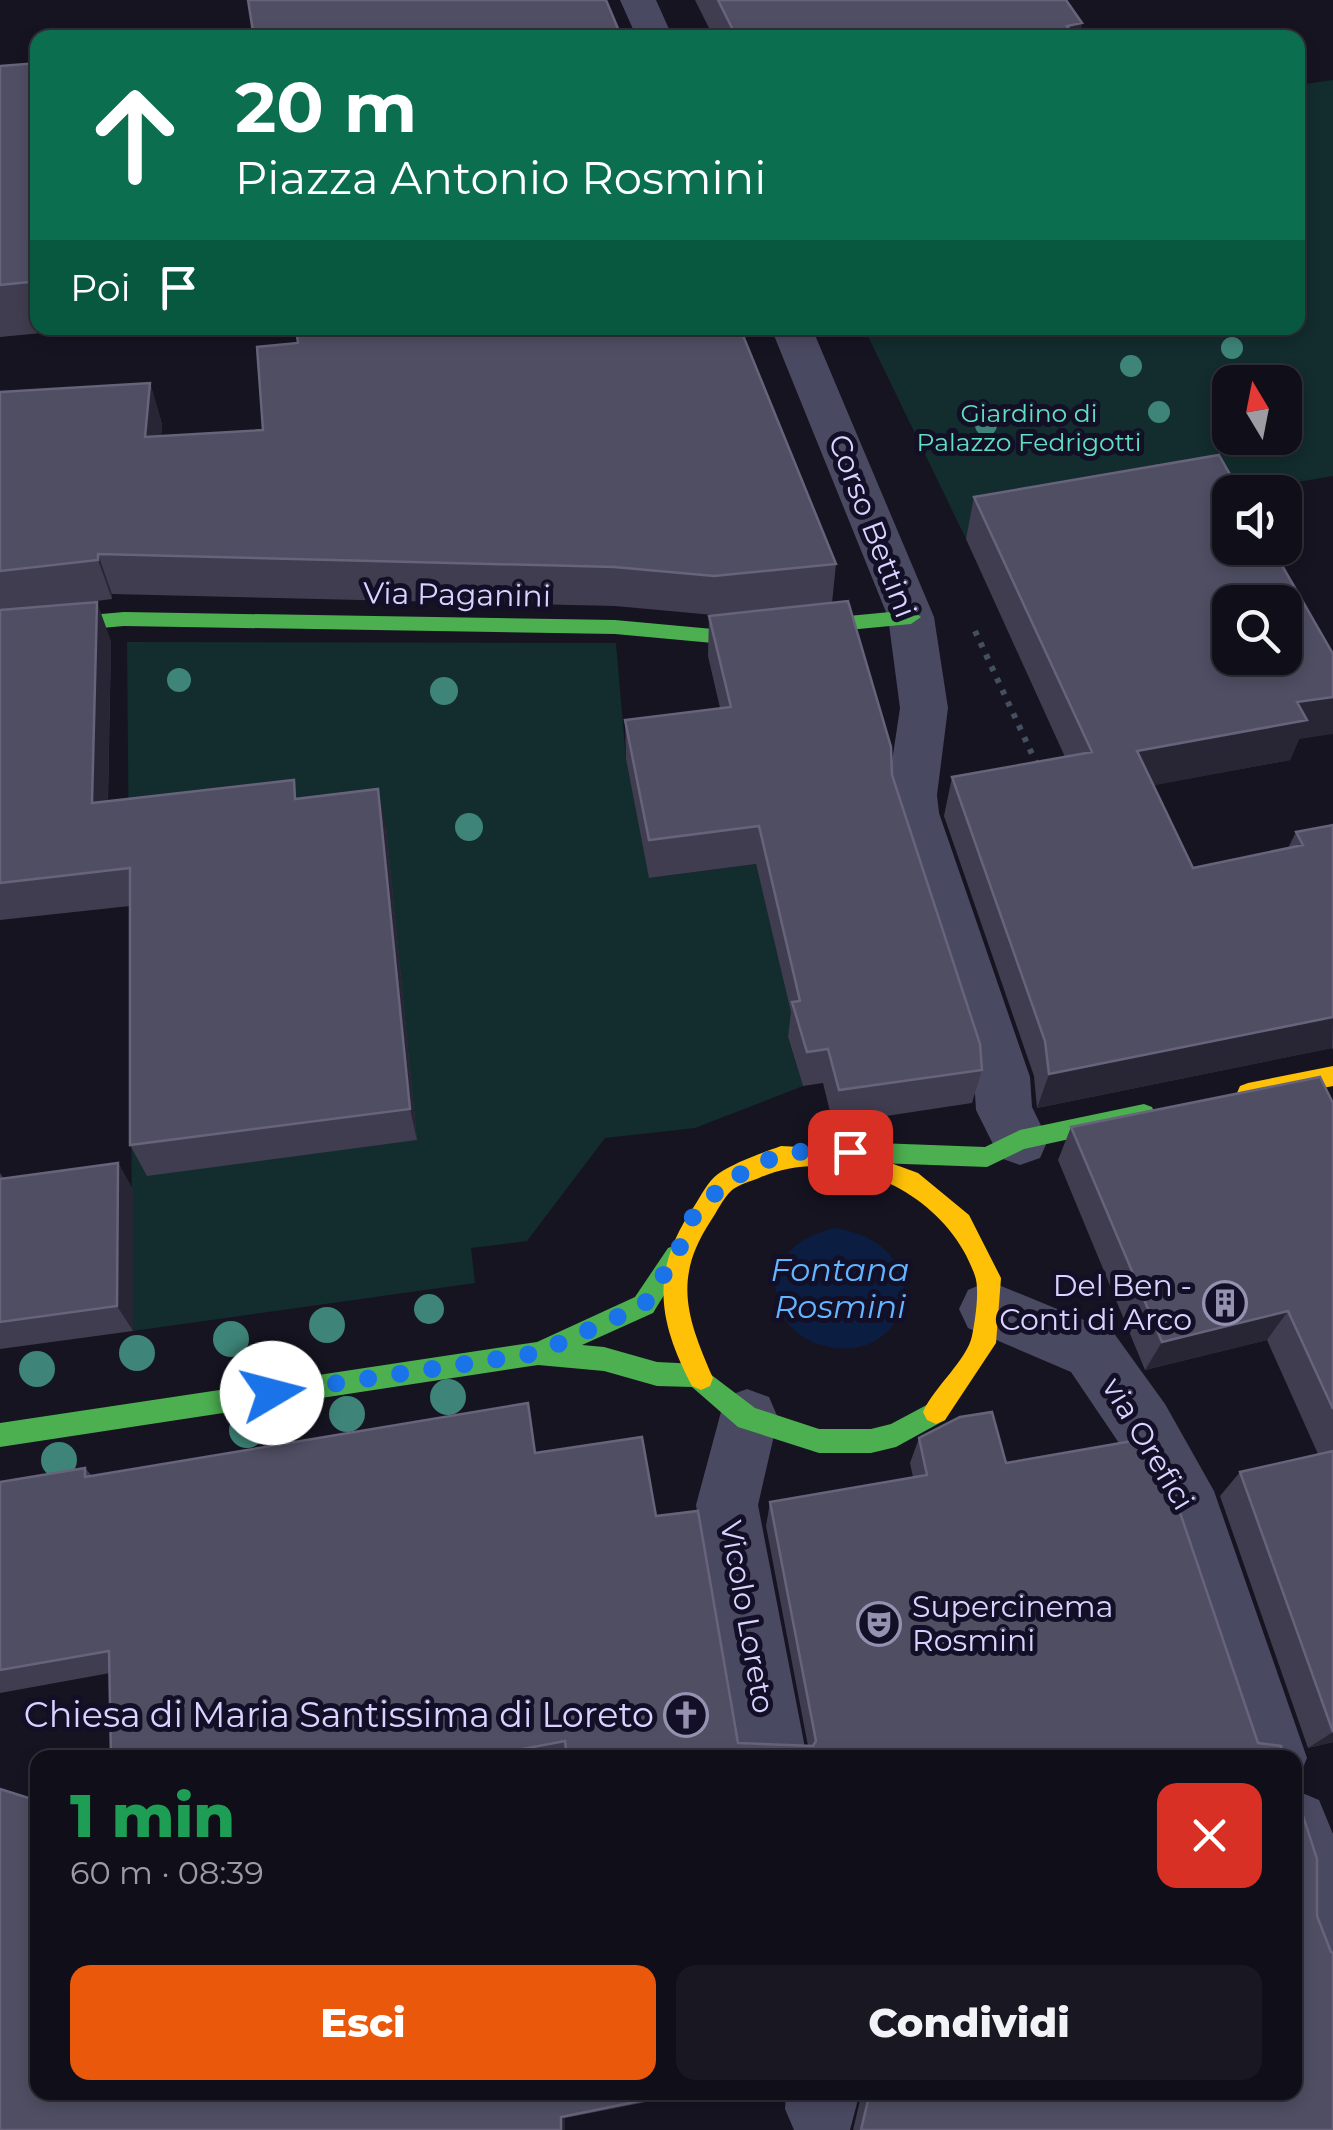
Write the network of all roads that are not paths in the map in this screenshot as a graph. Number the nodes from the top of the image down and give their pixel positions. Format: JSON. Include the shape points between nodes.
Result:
{"nodes":[{"id":1,"x":638,"y":0,"type":"edge"},
{"id":2,"x":651,"y":30,"type":"edge"},
{"id":3,"x":794,"y":335,"type":"edge"},
{"id":4,"x":911,"y":617,"type":"junction"},
{"id":5,"x":0,"y":630,"type":"edge"},
{"id":6,"x":1333,"y":1076,"type":"edge"},
{"id":7,"x":1222,"y":1098,"type":"edge"},
{"id":8,"x":1166,"y":1109,"type":"edge"},
{"id":9,"x":850,"y":1152,"type":"junction"},
{"id":10,"x":996,"y":1157,"type":"junction"},
{"id":11,"x":676,"y":1256,"type":"junction"},
{"id":12,"x":989,"y":1309,"type":"junction"},
{"id":13,"x":538,"y":1353,"type":"junction"},
{"id":14,"x":724,"y":1398,"type":"junction"},
{"id":15,"x":0,"y":1435,"type":"edge"},
{"id":16,"x":772,"y":1750,"type":"edge"},
{"id":17,"x":1269,"y":1750,"type":"edge"},
{"id":18,"x":1302,"y":1844,"type":"edge"},
{"id":19,"x":1333,"y":1934,"type":"edge"}],
"edges":[{"from":1,"to":2,"type":"street"},
{"from":3,"to":4,"type":"street","name":"Corso Bettini"},
{"from":4,"to":5,"type":"main road","name":"Via Paganini","via":[[713,636],[616,626],[124,620]]},
{"from":4,"to":10,"type":"street","name":"Corso Bettini","via":[[924,708],[914,812],[1002,1077]]},
{"from":6,"to":7,"type":"main road"},
{"from":8,"to":10,"type":"main road"},
{"from":9,"to":10,"type":"main road"},
{"from":9,"to":11,"type":"main road","via":[[804,1151],[760,1162],[723,1185],[693,1217]]},
{"from":9,"to":12,"type":"main road","via":[[894,1164],[967,1214]]},
{"from":11,"to":13,"type":"main road","via":[[644,1305]]},
{"from":11,"to":14,"type":"main road","via":[[672,1297],[680,1339]]},
{"from":12,"to":14,"type":"main road","via":[[986,1339],[967,1380],[935,1413],[892,1436],[844,1444],[794,1438]]},
{"from":12,"to":17,"type":"street","name":"via Orefici","via":[[1092,1352],[1142,1425],[1183,1490]]},
{"from":13,"to":14,"type":"main road"},
{"from":13,"to":15,"type":"main road"},
{"from":14,"to":16,"type":"street","name":"Vicolo Loreto","via":[[726,1505]]},
{"from":18,"to":19,"type":"street"}]}
